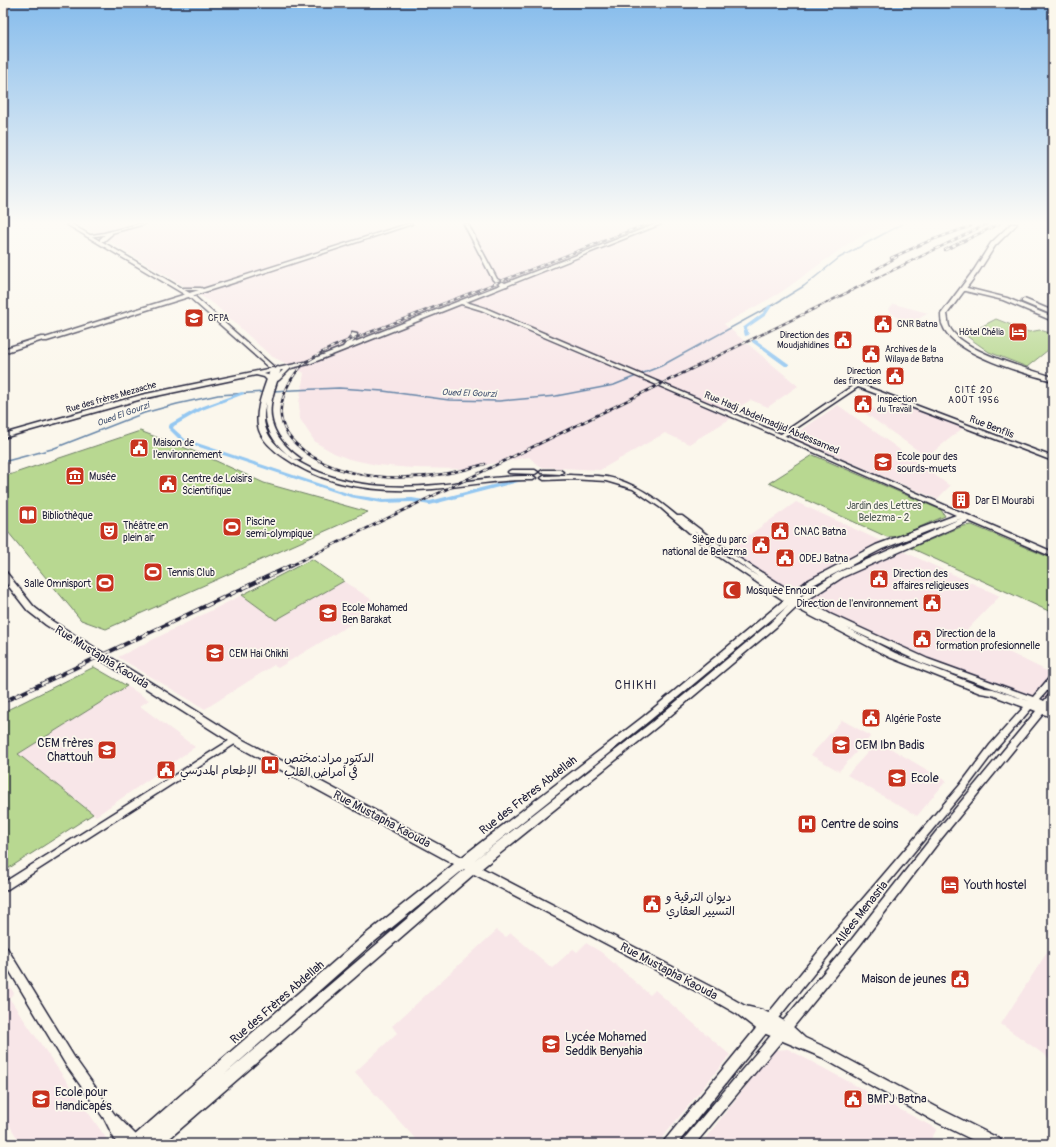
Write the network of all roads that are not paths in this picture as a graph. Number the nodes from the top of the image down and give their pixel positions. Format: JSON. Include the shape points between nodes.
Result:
{"nodes":[{"id":1,"x":165,"y":278,"type":"edge"},
{"id":2,"x":166,"y":278,"type":"edge"},
{"id":3,"x":248,"y":278,"type":"edge"},
{"id":4,"x":494,"y":278,"type":"joint"},
{"id":5,"x":523,"y":278,"type":"edge"},
{"id":6,"x":971,"y":278,"type":"edge"},
{"id":7,"x":228,"y":284,"type":"junction"},
{"id":8,"x":507,"y":284,"type":"junction"},
{"id":9,"x":964,"y":287,"type":"junction"},
{"id":10,"x":213,"y":288,"type":"junction"},
{"id":11,"x":185,"y":289,"type":"junction"},
{"id":12,"x":493,"y":290,"type":"junction"},
{"id":13,"x":194,"y":295,"type":"junction"},
{"id":14,"x":482,"y":295,"type":"junction"},
{"id":15,"x":465,"y":302,"type":"junction"},
{"id":16,"x":455,"y":307,"type":"junction"},
{"id":17,"x":447,"y":308,"type":"junction"},
{"id":18,"x":478,"y":308,"type":"junction"},
{"id":19,"x":1053,"y":312,"type":"edge"},
{"id":20,"x":1053,"y":319,"type":"edge"},
{"id":21,"x":354,"y":334,"type":"dead end"},
{"id":22,"x":346,"y":347,"type":"junction"},
{"id":23,"x":3,"y":351,"type":"edge"},
{"id":24,"x":305,"y":363,"type":"junction"},
{"id":25,"x":275,"y":367,"type":"junction"},
{"id":26,"x":289,"y":367,"type":"junction"},
{"id":27,"x":254,"y":374,"type":"junction"},
{"id":28,"x":1053,"y":379,"type":"edge"},
{"id":29,"x":272,"y":382,"type":"junction"},
{"id":30,"x":3,"y":436,"type":"edge"},
{"id":31,"x":781,"y":436,"type":"junction"},
{"id":32,"x":1053,"y":459,"type":"edge"},
{"id":33,"x":965,"y":517,"type":"junction"},
{"id":34,"x":1053,"y":555,"type":"edge"},
{"id":35,"x":3,"y":574,"type":"edge"},
{"id":36,"x":795,"y":600,"type":"junction"},
{"id":37,"x":1053,"y":679,"type":"edge"},
{"id":38,"x":1053,"y":696,"type":"edge"},
{"id":39,"x":1030,"y":706,"type":"junction"},
{"id":40,"x":1047,"y":707,"type":"edge"},
{"id":41,"x":1053,"y":714,"type":"edge"},
{"id":42,"x":235,"y":740,"type":"junction"},
{"id":43,"x":463,"y":863,"type":"junction"},
{"id":44,"x":474,"y":868,"type":"junction"},
{"id":45,"x":3,"y":888,"type":"edge"},
{"id":46,"x":3,"y":951,"type":"edge"},
{"id":47,"x":766,"y":1023,"type":"junction"},
{"id":48,"x":782,"y":1031,"type":"junction"},
{"id":49,"x":134,"y":1143,"type":"edge"},
{"id":50,"x":153,"y":1144,"type":"edge"},
{"id":51,"x":669,"y":1144,"type":"edge"},
{"id":52,"x":686,"y":1144,"type":"edge"},
{"id":53,"x":995,"y":1144,"type":"edge"}],
"edges":[{"from":1,"to":13,"type":"main road"},
{"from":2,"to":11,"type":"main road"},
{"from":3,"to":7,"type":"street"},
{"from":4,"to":8,"type":"street"},
{"from":4,"to":12,"type":"main road"},
{"from":5,"to":8,"type":"main road"},
{"from":6,"to":9,"type":"main road"},
{"from":7,"to":10,"type":"street"},
{"from":7,"to":13,"type":"street"},
{"from":8,"to":12,"type":"main road"},
{"from":9,"to":19,"type":"main road","via":[[1007,295]]},
{"from":9,"to":20,"type":"main road","via":[[1010,301]]},
{"from":9,"to":28,"type":"main road","via":[[944,314],[944,324],[950,335],[980,353]]},
{"from":10,"to":11,"type":"street"},
{"from":10,"to":13,"type":"street"},
{"from":11,"to":13,"type":"main road"},
{"from":12,"to":14,"type":"main road"},
{"from":13,"to":23,"type":"street"},
{"from":13,"to":25,"type":"main road"},
{"from":14,"to":15,"type":"main road"},
{"from":14,"to":18,"type":"main road"},
{"from":15,"to":16,"type":"main road"},
{"from":15,"to":17,"type":"main road"},
{"from":15,"to":18,"type":"main road","name":"Rue Hadj Abdelmadjid Abdessamed"},
{"from":16,"to":17,"type":"main road"},
{"from":16,"to":18,"type":"main road"},
{"from":17,"to":22,"type":"main road"},
{"from":18,"to":31,"type":"main road","name":"Rue Hadj Abdelmadjid Abdessamed"},
{"from":21,"to":22,"type":"main road"},
{"from":22,"to":24,"type":"main road"},
{"from":24,"to":25,"type":"main road"},
{"from":24,"to":26,"type":"main road"},
{"from":25,"to":26,"type":"main road"},
{"from":25,"to":27,"type":"main road","name":"Rue des frères Mezaache"},
{"from":25,"to":29,"type":"street"},
{"from":26,"to":29,"type":"main road"},
{"from":27,"to":29,"type":"main road","via":[[266,376]]},
{"from":27,"to":30,"type":"main road","name":"Rue des frères Mezaache","via":[[140,397]]},
{"from":29,"to":36,"type":"street","via":[[262,427],[272,445],[295,463],[332,478],[376,487],[435,487],[498,477],[534,475],[607,479],[635,488],[663,507],[711,549]]},
{"from":31,"to":32,"type":"street","name":"Rue Benflis","via":[[857,385]]},
{"from":31,"to":33,"type":"main road","name":"Rue Hadj Abdelmadjid Abdessamed"},
{"from":33,"to":34,"type":"main road","name":"Rue Hadj Abdelmadjid Abdessamed"},
{"from":33,"to":36,"type":"main road","name":"Rue des Frères Abdellah","via":[[840,575]]},
{"from":35,"to":42,"type":"main road","name":"Rue Mustapha Kaouda","via":[[31,609],[49,623]]},
{"from":36,"to":39,"type":"street","via":[[892,655]]},
{"from":36,"to":43,"type":"main road","name":"Rue des Frères Abdellah"},
{"from":36,"to":44,"type":"main road","name":"Rue des Frères Abdellah","via":[[773,625],[655,724]]},
{"from":37,"to":39,"type":"street"},
{"from":38,"to":40,"type":"street","name":"Allées Menasria"},
{"from":39,"to":40,"type":"street"},
{"from":39,"to":47,"type":"street","via":[[993,747],[963,787]]},
{"from":40,"to":41,"type":"street"},
{"from":40,"to":48,"type":"street","name":"Allées Menasria","via":[[938,836],[856,942]]},
{"from":42,"to":43,"type":"main road","name":"Rue Mustapha Kaouda"},
{"from":42,"to":45,"type":"street"},
{"from":43,"to":44,"type":"main road","name":"Rue Mustapha Kaouda"},
{"from":43,"to":49,"type":"main road","name":"Rue des Frères Abdellah","via":[[370,938]]},
{"from":44,"to":47,"type":"main road","name":"Rue Mustapha Kaouda"},
{"from":44,"to":50,"type":"main road","name":"Rue des Frères Abdellah"},
{"from":46,"to":49,"type":"street","via":[[70,1061],[109,1116]]},
{"from":47,"to":48,"type":"main road","name":"Rue Mustapha Kaouda"},
{"from":47,"to":51,"type":"street"},
{"from":48,"to":52,"type":"street","name":"Allées Menasria"},
{"from":48,"to":53,"type":"main road","name":"Rue Mustapha Kaouda"}]}
